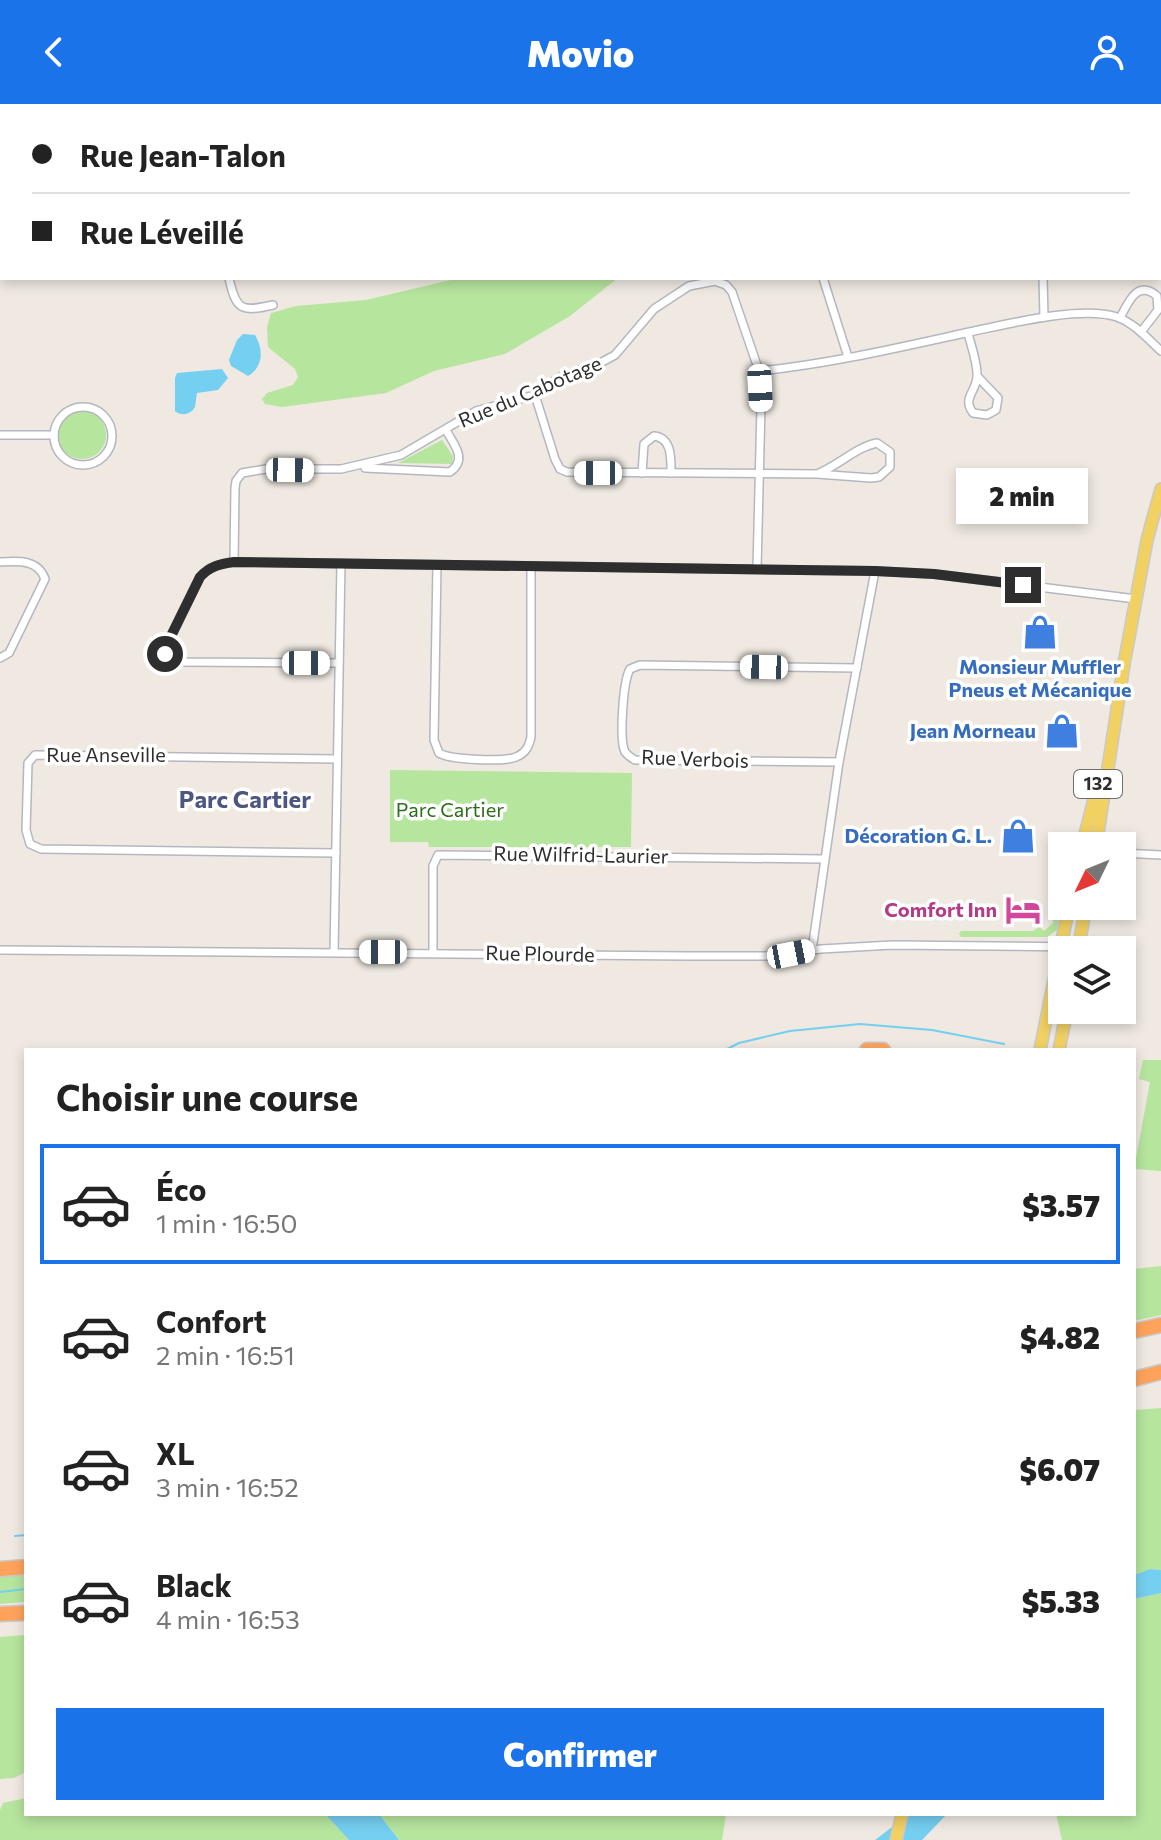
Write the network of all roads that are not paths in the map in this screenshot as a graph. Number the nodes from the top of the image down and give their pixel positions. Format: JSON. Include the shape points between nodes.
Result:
{"nodes":[{"id":1,"x":230,"y":280,"type":"edge"},
{"id":2,"x":824,"y":280,"type":"edge"},
{"id":3,"x":1043,"y":280,"type":"edge"},
{"id":4,"x":273,"y":305,"type":"dead end"},
{"id":5,"x":1044,"y":317,"type":"junction"},
{"id":6,"x":1120,"y":318,"type":"junction"},
{"id":7,"x":1141,"y":332,"type":"junction"},
{"id":8,"x":968,"y":333,"type":"junction"},
{"id":9,"x":1161,"y":351,"type":"edge"},
{"id":10,"x":848,"y":357,"type":"junction"},
{"id":11,"x":759,"y":371,"type":"junction"},
{"id":12,"x":977,"y":376,"type":"junction"},
{"id":13,"x":535,"y":395,"type":"junction"},
{"id":14,"x":446,"y":430,"type":"junction"},
{"id":15,"x":0,"y":435,"type":"edge"},
{"id":16,"x":54,"y":435,"type":"junction"},
{"id":17,"x":355,"y":467,"type":"junction"},
{"id":18,"x":642,"y":473,"type":"junction"},
{"id":19,"x":671,"y":473,"type":"junction"},
{"id":20,"x":759,"y":474,"type":"junction"},
{"id":21,"x":817,"y":474,"type":"junction"},
{"id":22,"x":1161,"y":489,"type":"edge"},
{"id":23,"x":0,"y":562,"type":"edge"},
{"id":24,"x":234,"y":562,"type":"junction"},
{"id":25,"x":341,"y":564,"type":"junction"},
{"id":26,"x":437,"y":565,"type":"junction"},
{"id":27,"x":531,"y":566,"type":"junction"},
{"id":28,"x":757,"y":569,"type":"junction"},
{"id":29,"x":875,"y":571,"type":"junction"},
{"id":30,"x":1136,"y":599,"type":"junction"},
{"id":31,"x":0,"y":658,"type":"edge"},
{"id":32,"x":338,"y":663,"type":"junction"},
{"id":33,"x":857,"y":668,"type":"junction"},
{"id":34,"x":1114,"y":721,"type":"junction"},
{"id":35,"x":337,"y":759,"type":"junction"},
{"id":36,"x":839,"y":762,"type":"junction"},
{"id":37,"x":1086,"y":832,"type":"edge"},
{"id":38,"x":1098,"y":832,"type":"edge"},
{"id":39,"x":336,"y":853,"type":"junction"},
{"id":40,"x":1136,"y":854,"type":"edge"},
{"id":41,"x":1161,"y":855,"type":"edge"},
{"id":42,"x":823,"y":859,"type":"junction"},
{"id":43,"x":1048,"y":947,"type":"edge"},
{"id":44,"x":0,"y":950,"type":"edge"},
{"id":45,"x":812,"y":950,"type":"junction"},
{"id":46,"x":334,"y":952,"type":"junction"},
{"id":47,"x":433,"y":953,"type":"junction"},
{"id":48,"x":1048,"y":1009,"type":"edge"},
{"id":49,"x":1064,"y":1024,"type":"edge"},
{"id":50,"x":1040,"y":1048,"type":"edge"},
{"id":51,"x":1059,"y":1048,"type":"edge"},
{"id":52,"x":1161,"y":1325,"type":"edge"},
{"id":53,"x":1136,"y":1331,"type":"edge"},
{"id":54,"x":1161,"y":1372,"type":"edge"},
{"id":55,"x":1136,"y":1378,"type":"edge"},
{"id":56,"x":24,"y":1567,"type":"edge"},
{"id":57,"x":0,"y":1569,"type":"edge"},
{"id":58,"x":24,"y":1613,"type":"edge"},
{"id":59,"x":0,"y":1614,"type":"edge"},
{"id":60,"x":902,"y":1816,"type":"edge"},
{"id":61,"x":896,"y":1840,"type":"edge"}],
"edges":[{"from":1,"to":4,"type":"street","via":[[240,307]]},
{"from":2,"to":10,"type":"street"},
{"from":3,"to":5,"type":"street"},
{"from":5,"to":6,"type":"street"},
{"from":5,"to":8,"type":"street"},
{"from":6,"to":7,"type":"street"},
{"from":6,"to":7,"type":"street","via":[[1137,292],[1151,291],[1158,310]]},
{"from":7,"to":9,"type":"street"},
{"from":8,"to":10,"type":"street"},
{"from":8,"to":12,"type":"street"},
{"from":10,"to":11,"type":"street"},
{"from":11,"to":13,"type":"street","name":"Rue du Cabotage","via":[[732,292],[715,281],[670,296],[615,355],[558,378]]},
{"from":11,"to":20,"type":"street","name":"Rue du Cabotage"},
{"from":12,"to":12,"type":"street","via":[[969,406],[973,413],[987,415],[996,410],[998,398]]},
{"from":13,"to":14,"type":"street","name":"Rue du Cabotage","via":[[476,411]]},
{"from":13,"to":18,"type":"street","via":[[560,469]]},
{"from":14,"to":17,"type":"street","name":"Rue du Cabotage","via":[[401,455]]},
{"from":14,"to":17,"type":"street","name":"Rue du Cabotage","via":[[461,458],[450,472]]},
{"from":15,"to":16,"type":"street"},
{"from":16,"to":16,"type":"street","via":[[61,455],[82,465],[100,459],[111,440],[104,416],[83,407],[63,415]]},
{"from":17,"to":24,"type":"street","name":"Rue du Cabotage","via":[[242,473],[235,488]]},
{"from":18,"to":19,"type":"street"},
{"from":18,"to":19,"type":"street","via":[[644,444],[654,436],[666,441]]},
{"from":19,"to":20,"type":"street"},
{"from":20,"to":21,"type":"street"},
{"from":20,"to":28,"type":"street","name":"Rue du Cabotage"},
{"from":21,"to":21,"type":"street","via":[[879,477],[890,467],[890,452],[877,443],[869,445]]},
{"from":22,"to":30,"type":"main road","number":"132"},
{"from":23,"to":31,"type":"street","via":[[32,564],[45,579],[9,653]]},
{"from":24,"to":25,"type":"street"},
{"from":24,"to":32,"type":"street","via":[[206,570],[166,647],[170,659]]},
{"from":25,"to":26,"type":"street"},
{"from":25,"to":32,"type":"street"},
{"from":26,"to":27,"type":"street"},
{"from":26,"to":27,"type":"street","via":[[434,740],[439,753],[453,758],[514,758],[528,747]]},
{"from":27,"to":28,"type":"street"},
{"from":28,"to":29,"type":"street"},
{"from":29,"to":30,"type":"street"},
{"from":29,"to":33,"type":"street"},
{"from":30,"to":34,"type":"main road","number":"132"},
{"from":32,"to":35,"type":"street"},
{"from":33,"to":36,"type":"street"},
{"from":33,"to":36,"type":"street","name":"Rue Verbois","via":[[640,665],[630,669],[624,683],[623,745],[635,760]]},
{"from":34,"to":37,"type":"main road","number":"132"},
{"from":34,"to":38,"type":"main road","number":"132"},
{"from":35,"to":39,"type":"street"},
{"from":35,"to":39,"type":"street","name":"Rue Anseville","via":[[35,755],[28,763],[26,830],[30,844],[41,849]]},
{"from":36,"to":42,"type":"street"},
{"from":39,"to":46,"type":"street"},
{"from":40,"to":41,"type":"street"},
{"from":42,"to":45,"type":"street"},
{"from":42,"to":47,"type":"street","name":"Rue Wilfrid-Laurier","via":[[438,855],[433,866]]},
{"from":43,"to":45,"type":"street","name":"Rue Plourde"},
{"from":44,"to":46,"type":"street","name":"Rue Plourde"},
{"from":45,"to":47,"type":"street","name":"Rue Plourde","via":[[751,956]]},
{"from":46,"to":47,"type":"street","name":"Rue Plourde"},
{"from":48,"to":50,"type":"main road"},
{"from":49,"to":51,"type":"main road"},
{"from":52,"to":53,"type":"highway"},
{"from":54,"to":55,"type":"highway"},
{"from":56,"to":57,"type":"highway"},
{"from":58,"to":59,"type":"highway"},
{"from":60,"to":61,"type":"main road"}]}
